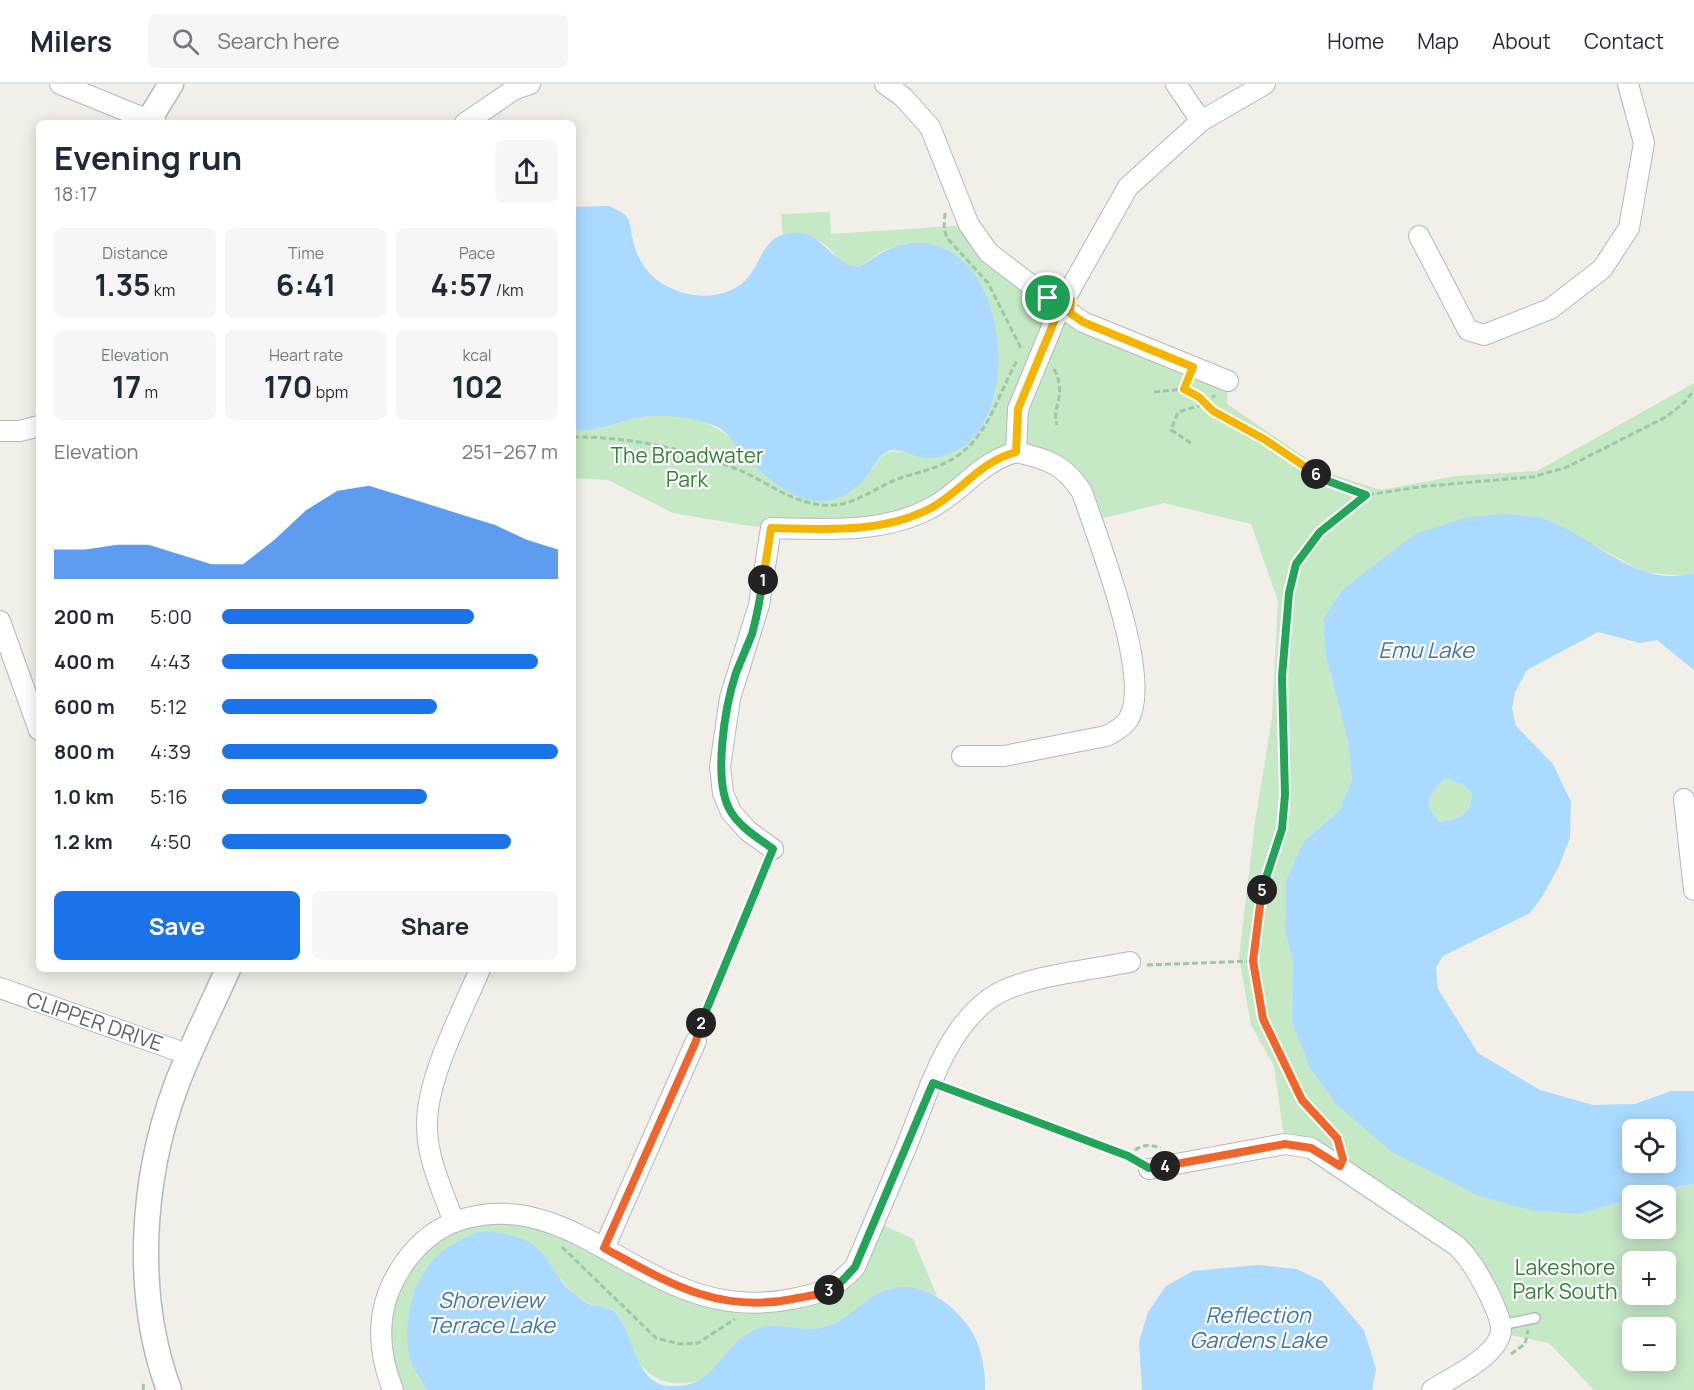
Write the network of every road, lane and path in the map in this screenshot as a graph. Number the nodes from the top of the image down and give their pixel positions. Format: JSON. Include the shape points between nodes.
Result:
{"nodes":[{"id":1,"x":60,"y":84,"type":"edge"},
{"id":2,"x":171,"y":84,"type":"edge"},
{"id":3,"x":188,"y":84,"type":"edge"},
{"id":4,"x":531,"y":84,"type":"edge"},
{"id":5,"x":885,"y":84,"type":"edge"},
{"id":6,"x":1176,"y":84,"type":"edge"},
{"id":7,"x":1265,"y":84,"type":"edge"},
{"id":8,"x":1628,"y":84,"type":"edge"},
{"id":9,"x":149,"y":120,"type":"edge"},
{"id":10,"x":155,"y":120,"type":"edge"},
{"id":11,"x":156,"y":120,"type":"edge"},
{"id":12,"x":469,"y":120,"type":"edge"},
{"id":13,"x":1201,"y":121,"type":"junction"},
{"id":14,"x":956,"y":192,"type":"junction"},
{"id":15,"x":1419,"y":236,"type":"dead end"},
{"id":16,"x":1060,"y":306,"type":"junction"},
{"id":17,"x":1039,"y":360,"type":"junction"},
{"id":18,"x":1193,"y":367,"type":"junction"},
{"id":19,"x":1228,"y":381,"type":"joint"},
{"id":20,"x":1184,"y":389,"type":"junction"},
{"id":21,"x":1694,"y":390,"type":"edge"},
{"id":22,"x":1154,"y":392,"type":"dead end"},
{"id":23,"x":1205,"y":404,"type":"junction"},
{"id":24,"x":1057,"y":425,"type":"dead end"},
{"id":25,"x":36,"y":427,"type":"edge"},
{"id":26,"x":0,"y":431,"type":"edge"},
{"id":27,"x":576,"y":437,"type":"edge"},
{"id":28,"x":1191,"y":443,"type":"dead end"},
{"id":29,"x":1016,"y":452,"type":"junction"},
{"id":30,"x":1366,"y":495,"type":"junction"},
{"id":31,"x":0,"y":621,"type":"edge"},
{"id":32,"x":36,"y":722,"type":"edge"},
{"id":33,"x":962,"y":756,"type":"dead end"},
{"id":34,"x":1684,"y":799,"type":"dead end"},
{"id":35,"x":773,"y":849,"type":"joint"},
{"id":36,"x":1694,"y":890,"type":"edge"},
{"id":37,"x":1253,"y":961,"type":"junction"},
{"id":38,"x":1130,"y":962,"type":"joint"},
{"id":39,"x":213,"y":972,"type":"edge"},
{"id":40,"x":226,"y":972,"type":"edge"},
{"id":41,"x":479,"y":972,"type":"edge"},
{"id":42,"x":0,"y":988,"type":"edge"},
{"id":43,"x":696,"y":1041,"type":"joint"},
{"id":44,"x":184,"y":1053,"type":"junction"},
{"id":45,"x":933,"y":1083,"type":"junction"},
{"id":46,"x":1166,"y":1150,"type":"dead end"},
{"id":47,"x":1128,"y":1156,"type":"junction"},
{"id":48,"x":1340,"y":1166,"type":"junction"},
{"id":49,"x":1149,"y":1168,"type":"joint"},
{"id":50,"x":454,"y":1222,"type":"junction"},
{"id":51,"x":604,"y":1248,"type":"junction"},
{"id":52,"x":1531,"y":1319,"type":"joint"},
{"id":53,"x":1501,"y":1324,"type":"junction"},
{"id":54,"x":1504,"y":1358,"type":"dead end"},
{"id":55,"x":149,"y":1383,"type":"edge"},
{"id":56,"x":143,"y":1390,"type":"edge"},
{"id":57,"x":169,"y":1390,"type":"edge"},
{"id":58,"x":393,"y":1390,"type":"edge"},
{"id":59,"x":1432,"y":1390,"type":"edge"}],
"edges":[{"from":1,"to":9,"type":"street"},
{"from":2,"to":10,"type":"street"},
{"from":3,"to":11,"type":"street"},
{"from":4,"to":12,"type":"street","via":[[515,89]]},
{"from":5,"to":14,"type":"street","via":[[903,97],[930,127]]},
{"from":6,"to":13,"type":"street"},
{"from":7,"to":13,"type":"street"},
{"from":8,"to":15,"type":"street","via":[[1644,143],[1629,228],[1602,269],[1550,309],[1484,335],[1468,330]]},
{"from":13,"to":16,"type":"street","via":[[1128,186]]},
{"from":14,"to":16,"type":"street","via":[[969,225],[989,253]]},
{"from":14,"to":27,"type":"path","via":[[946,207],[947,238],[988,283],[1022,349],[992,413],[972,443],[938,468],[900,478],[853,500],[816,504],[684,450],[624,439]]},
{"from":16,"to":17,"type":"street"},
{"from":16,"to":18,"type":"street","via":[[1083,322]]},
{"from":17,"to":24,"type":"path","via":[[1055,370],[1059,380]]},
{"from":17,"to":29,"type":"street","via":[[1018,409]]},
{"from":18,"to":19,"type":"street"},
{"from":18,"to":20,"type":"path"},
{"from":19,"to":23,"type":"path"},
{"from":20,"to":22,"type":"path"},
{"from":20,"to":23,"type":"path"},
{"from":21,"to":30,"type":"path","via":[[1666,417],[1567,467],[1533,477]]},
{"from":23,"to":28,"type":"path","via":[[1178,412],[1171,430]]},
{"from":23,"to":30,"type":"path","via":[[1325,480]]},
{"from":25,"to":26,"type":"street"},
{"from":29,"to":33,"type":"street","via":[[1056,464],[1072,476],[1082,492],[1126,627],[1134,702],[1129,719],[1106,736],[1004,756]]},
{"from":29,"to":35,"type":"street","via":[[983,466],[929,509],[897,522],[865,528],[771,528],[759,605],[730,698],[720,768],[723,793],[731,812],[748,831]]},
{"from":30,"to":37,"type":"path","via":[[1320,532],[1296,564],[1289,593],[1282,677],[1282,829],[1262,891]]},
{"from":31,"to":32,"type":"street"},
{"from":34,"to":36,"type":"street"},
{"from":35,"to":43,"type":"path"},
{"from":37,"to":38,"type":"path","via":[[1151,965]]},
{"from":37,"to":48,"type":"path","via":[[1269,1034],[1302,1100],[1337,1138],[1343,1159]]},
{"from":38,"to":45,"type":"street","via":[[1040,980],[989,999],[955,1037]]},
{"from":39,"to":44,"type":"street"},
{"from":40,"to":44,"type":"street"},
{"from":41,"to":50,"type":"street","via":[[431,1088],[427,1128],[430,1155]]},
{"from":42,"to":44,"type":"street","name":"CLIPPER DRIVE"},
{"from":43,"to":51,"type":"street"},
{"from":44,"to":55,"type":"street","via":[[154,1109],[136,1205],[136,1304]]},
{"from":44,"to":57,"type":"street","via":[[162,1131],[148,1209],[147,1286]]},
{"from":45,"to":47,"type":"path"},
{"from":45,"to":51,"type":"street","via":[[855,1267],[825,1292],[776,1302],[720,1300],[675,1286]]},
{"from":46,"to":47,"type":"path","via":[[1150,1144],[1139,1146]]},
{"from":47,"to":49,"type":"path"},
{"from":48,"to":49,"type":"street","via":[[1311,1148],[1285,1144]]},
{"from":48,"to":53,"type":"street","via":[[1457,1246],[1473,1262]]},
{"from":50,"to":51,"type":"street","via":[[502,1212],[523,1214],[541,1218]]},
{"from":50,"to":58,"type":"street","via":[[419,1246],[402,1266],[385,1300],[382,1350]]},
{"from":52,"to":53,"type":"lane"},
{"from":52,"to":54,"type":"path","via":[[1525,1344]]},
{"from":53,"to":59,"type":"street","via":[[1495,1347],[1485,1357]]},
{"from":55,"to":56,"type":"path"}]}
